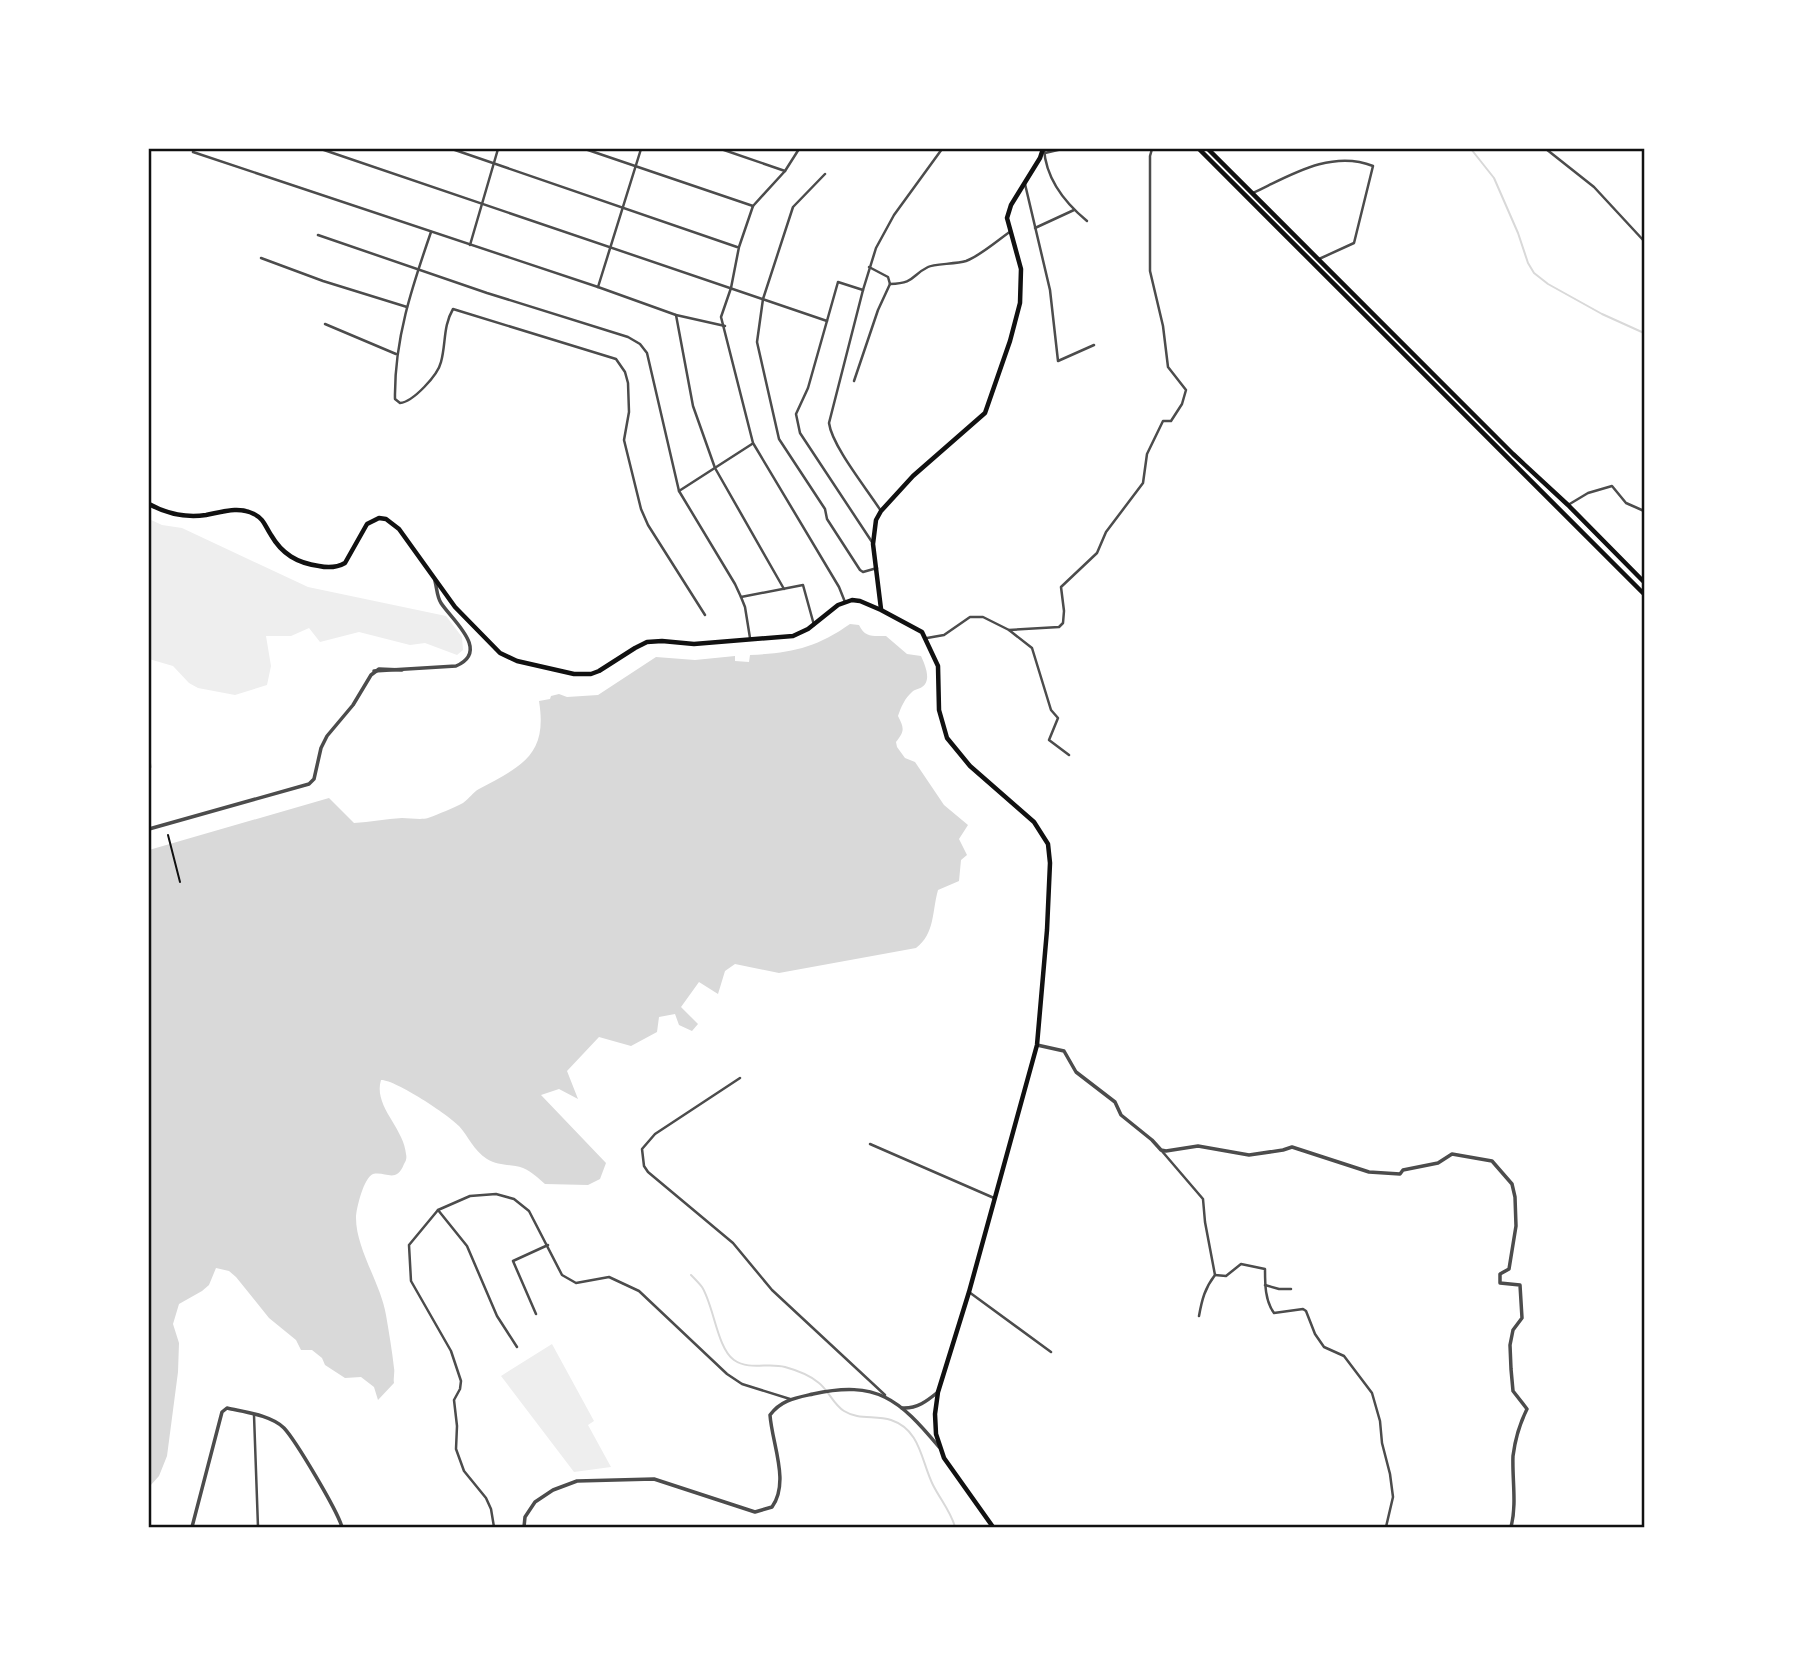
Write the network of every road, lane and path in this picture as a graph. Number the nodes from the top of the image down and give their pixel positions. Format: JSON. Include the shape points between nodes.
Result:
{"nodes":[{"id":1,"x":321,"y":149,"type":"edge"},
{"id":2,"x":452,"y":149,"type":"edge"},
{"id":3,"x":498,"y":149,"type":"edge"},
{"id":4,"x":585,"y":149,"type":"edge"},
{"id":5,"x":641,"y":149,"type":"edge"},
{"id":6,"x":721,"y":149,"type":"edge"},
{"id":7,"x":799,"y":149,"type":"edge"},
{"id":8,"x":942,"y":149,"type":"edge"},
{"id":9,"x":1062,"y":149,"type":"edge"},
{"id":10,"x":1152,"y":149,"type":"edge"},
{"id":11,"x":1199,"y":149,"type":"edge"},
{"id":12,"x":1208,"y":149,"type":"edge"},
{"id":13,"x":1546,"y":149,"type":"edge"},
{"id":14,"x":1044,"y":150,"type":"edge"},
{"id":15,"x":193,"y":152,"type":"dead end"},
{"id":16,"x":494,"y":162,"type":"junction"},
{"id":17,"x":635,"y":165,"type":"junction"},
{"id":18,"x":785,"y":171,"type":"junction"},
{"id":19,"x":825,"y":174,"type":"dead end"},
{"id":20,"x":1026,"y":184,"type":"junction"},
{"id":21,"x":1253,"y":193,"type":"junction"},
{"id":22,"x":481,"y":202,"type":"junction"},
{"id":23,"x":753,"y":206,"type":"junction"},
{"id":24,"x":622,"y":207,"type":"junction"},
{"id":25,"x":1074,"y":210,"type":"junction"},
{"id":26,"x":1087,"y":221,"type":"dead end"},
{"id":27,"x":1035,"y":228,"type":"junction"},
{"id":28,"x":1012,"y":230,"type":"junction"},
{"id":29,"x":431,"y":232,"type":"junction"},
{"id":30,"x":318,"y":234,"type":"dead end"},
{"id":31,"x":1644,"y":241,"type":"edge"},
{"id":32,"x":470,"y":245,"type":"junction"},
{"id":33,"x":611,"y":247,"type":"junction"},
{"id":34,"x":738,"y":247,"type":"junction"},
{"id":35,"x":261,"y":258,"type":"dead end"},
{"id":36,"x":1319,"y":260,"type":"junction"},
{"id":37,"x":869,"y":267,"type":"junction"},
{"id":38,"x":418,"y":270,"type":"junction"},
{"id":39,"x":890,"y":285,"type":"junction"},
{"id":40,"x":598,"y":287,"type":"junction"},
{"id":41,"x":731,"y":288,"type":"junction"},
{"id":42,"x":863,"y":290,"type":"junction"},
{"id":43,"x":763,"y":299,"type":"junction"},
{"id":44,"x":407,"y":307,"type":"junction"},
{"id":45,"x":676,"y":315,"type":"junction"},
{"id":46,"x":827,"y":321,"type":"junction"},
{"id":47,"x":326,"y":324,"type":"dead end"},
{"id":48,"x":725,"y":326,"type":"junction"},
{"id":49,"x":1094,"y":345,"type":"dead end"},
{"id":50,"x":396,"y":354,"type":"junction"},
{"id":51,"x":854,"y":381,"type":"dead end"},
{"id":52,"x":753,"y":443,"type":"junction"},
{"id":53,"x":715,"y":468,"type":"junction"},
{"id":54,"x":679,"y":491,"type":"junction"},
{"id":55,"x":149,"y":504,"type":"edge"},
{"id":56,"x":1568,"y":505,"type":"junction"},
{"id":57,"x":881,"y":511,"type":"junction"},
{"id":58,"x":1644,"y":511,"type":"edge"},
{"id":59,"x":873,"y":544,"type":"junction"},
{"id":60,"x":877,"y":568,"type":"junction"},
{"id":61,"x":435,"y":579,"type":"junction"},
{"id":62,"x":1644,"y":582,"type":"edge"},
{"id":63,"x":784,"y":589,"type":"junction"},
{"id":64,"x":1644,"y":594,"type":"edge"},
{"id":65,"x":741,"y":597,"type":"junction"},
{"id":66,"x":845,"y":601,"type":"junction"},
{"id":67,"x":881,"y":610,"type":"junction"},
{"id":68,"x":705,"y":615,"type":"dead end"},
{"id":69,"x":814,"y":625,"type":"junction"},
{"id":70,"x":1009,"y":630,"type":"junction"},
{"id":71,"x":927,"y":638,"type":"junction"},
{"id":72,"x":750,"y":640,"type":"junction"},
{"id":73,"x":1069,"y":755,"type":"dead end"},
{"id":74,"x":149,"y":829,"type":"edge"},
{"id":75,"x":168,"y":835,"type":"dead end"},
{"id":76,"x":180,"y":882,"type":"dead end"},
{"id":77,"x":1037,"y":1045,"type":"junction"},
{"id":78,"x":740,"y":1078,"type":"dead end"},
{"id":79,"x":870,"y":1144,"type":"dead end"},
{"id":80,"x":1161,"y":1150,"type":"junction"},
{"id":81,"x":994,"y":1198,"type":"junction"},
{"id":82,"x":438,"y":1210,"type":"junction"},
{"id":83,"x":548,"y":1245,"type":"junction"},
{"id":84,"x":1215,"y":1275,"type":"junction"},
{"id":85,"x":1265,"y":1285,"type":"junction"},
{"id":86,"x":1292,"y":1289,"type":"dead end"},
{"id":87,"x":969,"y":1292,"type":"junction"},
{"id":88,"x":536,"y":1314,"type":"dead end"},
{"id":89,"x":1199,"y":1316,"type":"dead end"},
{"id":90,"x":517,"y":1347,"type":"dead end"},
{"id":91,"x":1051,"y":1352,"type":"dead end"},
{"id":92,"x":938,"y":1392,"type":"junction"},
{"id":93,"x":885,"y":1395,"type":"junction"},
{"id":94,"x":790,"y":1399,"type":"junction"},
{"id":95,"x":894,"y":1404,"type":"junction"},
{"id":96,"x":254,"y":1415,"type":"junction"},
{"id":97,"x":940,"y":1448,"type":"junction"},
{"id":98,"x":192,"y":1527,"type":"edge"},
{"id":99,"x":258,"y":1527,"type":"edge"},
{"id":100,"x":342,"y":1527,"type":"edge"},
{"id":101,"x":494,"y":1527,"type":"edge"},
{"id":102,"x":524,"y":1527,"type":"edge"},
{"id":103,"x":993,"y":1527,"type":"edge"},
{"id":104,"x":1386,"y":1527,"type":"edge"},
{"id":105,"x":1511,"y":1527,"type":"edge"}],
"edges":[{"from":1,"to":22,"type":"street"},
{"from":2,"to":16,"type":"street"},
{"from":3,"to":16,"type":"street"},
{"from":4,"to":17,"type":"street"},
{"from":5,"to":17,"type":"street"},
{"from":6,"to":18,"type":"street"},
{"from":7,"to":18,"type":"street"},
{"from":8,"to":37,"type":"street","via":[[894,215]]},
{"from":9,"to":14,"type":"street"},
{"from":10,"to":70,"type":"street","via":[[1150,271],[1168,368],[1186,390],[1182,404],[1171,421],[1163,421],[1147,454],[1143,483],[1106,532],[1097,553],[1060,587],[1063,624]]},
{"from":11,"to":64,"type":"main road"},
{"from":12,"to":21,"type":"main road"},
{"from":13,"to":31,"type":"street","via":[[1594,187]]},
{"from":14,"to":20,"type":"main road"},
{"from":14,"to":25,"type":"street","via":[[1050,178]]},
{"from":15,"to":29,"type":"street"},
{"from":16,"to":22,"type":"street"},
{"from":16,"to":24,"type":"street"},
{"from":17,"to":23,"type":"street"},
{"from":17,"to":24,"type":"street"},
{"from":18,"to":23,"type":"street"},
{"from":19,"to":43,"type":"street","via":[[793,207]]},
{"from":20,"to":27,"type":"street"},
{"from":20,"to":28,"type":"main road","via":[[1007,218]]},
{"from":21,"to":36,"type":"main road"},
{"from":21,"to":36,"type":"street","via":[[1328,161],[1373,166],[1354,243]]},
{"from":22,"to":32,"type":"street"},
{"from":22,"to":33,"type":"street"},
{"from":23,"to":34,"type":"street"},
{"from":24,"to":33,"type":"street"},
{"from":24,"to":34,"type":"street"},
{"from":25,"to":26,"type":"street"},
{"from":25,"to":27,"type":"street"},
{"from":27,"to":49,"type":"street","via":[[1050,290],[1058,361]]},
{"from":28,"to":39,"type":"street","via":[[968,260],[934,265],[904,284]]},
{"from":28,"to":57,"type":"main road","via":[[1021,269],[1020,303],[985,413],[913,476]]},
{"from":29,"to":32,"type":"street"},
{"from":29,"to":38,"type":"street"},
{"from":30,"to":38,"type":"street"},
{"from":32,"to":40,"type":"street"},
{"from":33,"to":40,"type":"street"},
{"from":33,"to":41,"type":"street"},
{"from":34,"to":41,"type":"street"},
{"from":35,"to":44,"type":"street"},
{"from":36,"to":56,"type":"main road"},
{"from":37,"to":39,"type":"street","via":[[888,277]]},
{"from":37,"to":42,"type":"street"},
{"from":38,"to":44,"type":"street"},
{"from":38,"to":54,"type":"street","via":[[640,344]]},
{"from":39,"to":51,"type":"street"},
{"from":40,"to":45,"type":"street"},
{"from":41,"to":43,"type":"street"},
{"from":41,"to":48,"type":"street","via":[[721,317]]},
{"from":42,"to":46,"type":"street","via":[[838,282]]},
{"from":42,"to":57,"type":"street","via":[[829,423]]},
{"from":43,"to":46,"type":"street"},
{"from":43,"to":60,"type":"street","via":[[757,342],[779,439],[860,570]]},
{"from":44,"to":50,"type":"street"},
{"from":45,"to":48,"type":"street"},
{"from":45,"to":53,"type":"street","via":[[693,406]]},
{"from":46,"to":59,"type":"street","via":[[796,414],[798,424]]},
{"from":47,"to":50,"type":"street"},
{"from":48,"to":52,"type":"street"},
{"from":50,"to":68,"type":"street","via":[[394,399],[400,403],[412,400],[441,363],[444,332],[453,309],[616,359],[628,383],[624,440],[641,509]]},
{"from":52,"to":53,"type":"street"},
{"from":52,"to":66,"type":"street"},
{"from":53,"to":54,"type":"street"},
{"from":53,"to":63,"type":"street"},
{"from":54,"to":65,"type":"street"},
{"from":55,"to":61,"type":"main road","via":[[178,515],[233,510],[254,513],[291,558],[331,568],[345,563],[367,524],[386,519],[399,529]]},
{"from":56,"to":58,"type":"street","via":[[1612,486],[1626,503]]},
{"from":56,"to":62,"type":"main road"},
{"from":57,"to":59,"type":"main road"},
{"from":59,"to":60,"type":"main road"},
{"from":60,"to":67,"type":"main road"},
{"from":61,"to":72,"type":"main road","via":[[500,653],[574,674],[599,671],[647,642]]},
{"from":61,"to":74,"type":"street","via":[[439,601],[469,642],[464,663],[374,671],[327,736],[309,784]]},
{"from":63,"to":65,"type":"street"},
{"from":63,"to":69,"type":"street","via":[[803,585]]},
{"from":65,"to":72,"type":"street"},
{"from":66,"to":67,"type":"main road","via":[[860,601]]},
{"from":66,"to":69,"type":"main road"},
{"from":67,"to":71,"type":"main road","via":[[915,626]]},
{"from":69,"to":72,"type":"main road","via":[[793,636]]},
{"from":70,"to":71,"type":"street","via":[[983,617],[970,617],[944,635]]},
{"from":70,"to":73,"type":"street","via":[[1032,648],[1051,710],[1058,718],[1049,740]]},
{"from":71,"to":77,"type":"main road","via":[[938,666],[939,710],[947,738],[970,766],[1034,822],[1048,844],[1047,930]]},
{"from":75,"to":76,"type":"path"},
{"from":77,"to":80,"type":"street","via":[[1064,1051],[1076,1072],[1115,1102],[1121,1115]]},
{"from":77,"to":81,"type":"main road"},
{"from":78,"to":93,"type":"street","via":[[655,1134],[642,1149],[644,1166],[733,1243],[772,1290]]},
{"from":79,"to":81,"type":"street"},
{"from":80,"to":84,"type":"street","via":[[1203,1199]]},
{"from":80,"to":105,"type":"street","via":[[1198,1146],[1249,1155],[1292,1147],[1380,1174],[1400,1174],[1452,1154],[1492,1161],[1497,1166],[1512,1184],[1515,1197],[1510,1269],[1500,1273],[1500,1283],[1520,1285],[1522,1318],[1510,1345],[1511,1383],[1527,1409],[1513,1457]]},
{"from":81,"to":87,"type":"main road"},
{"from":82,"to":83,"type":"street","via":[[470,1196],[496,1194],[514,1199],[529,1211]]},
{"from":82,"to":90,"type":"street","via":[[467,1246],[497,1316]]},
{"from":82,"to":101,"type":"street","via":[[409,1245],[411,1281],[451,1350],[461,1381],[454,1400],[456,1449],[464,1471],[486,1498]]},
{"from":83,"to":88,"type":"street","via":[[513,1261]]},
{"from":83,"to":94,"type":"street","via":[[562,1275],[576,1283],[609,1277],[639,1292],[727,1374],[742,1384]]},
{"from":84,"to":85,"type":"street","via":[[1226,1276],[1241,1264],[1254,1266],[1265,1269]]},
{"from":84,"to":89,"type":"street","via":[[1202,1295]]},
{"from":85,"to":86,"type":"street"},
{"from":85,"to":104,"type":"street","via":[[1270,1310],[1281,1314],[1306,1311],[1324,1347],[1344,1356],[1372,1393],[1393,1497]]},
{"from":87,"to":91,"type":"street"},
{"from":87,"to":92,"type":"main road"},
{"from":92,"to":95,"type":"street","via":[[913,1408]]},
{"from":92,"to":97,"type":"main road","via":[[935,1425]]},
{"from":93,"to":94,"type":"street","via":[[835,1389]]},
{"from":93,"to":95,"type":"street"},
{"from":94,"to":102,"type":"street","via":[[770,1415],[781,1486],[772,1507],[755,1512],[654,1479],[577,1481],[535,1502]]},
{"from":95,"to":97,"type":"street","via":[[915,1418]]},
{"from":96,"to":98,"type":"street","via":[[227,1408],[222,1412]]},
{"from":96,"to":99,"type":"street"},
{"from":96,"to":100,"type":"street","via":[[283,1426]]},
{"from":97,"to":103,"type":"main road"}]}
